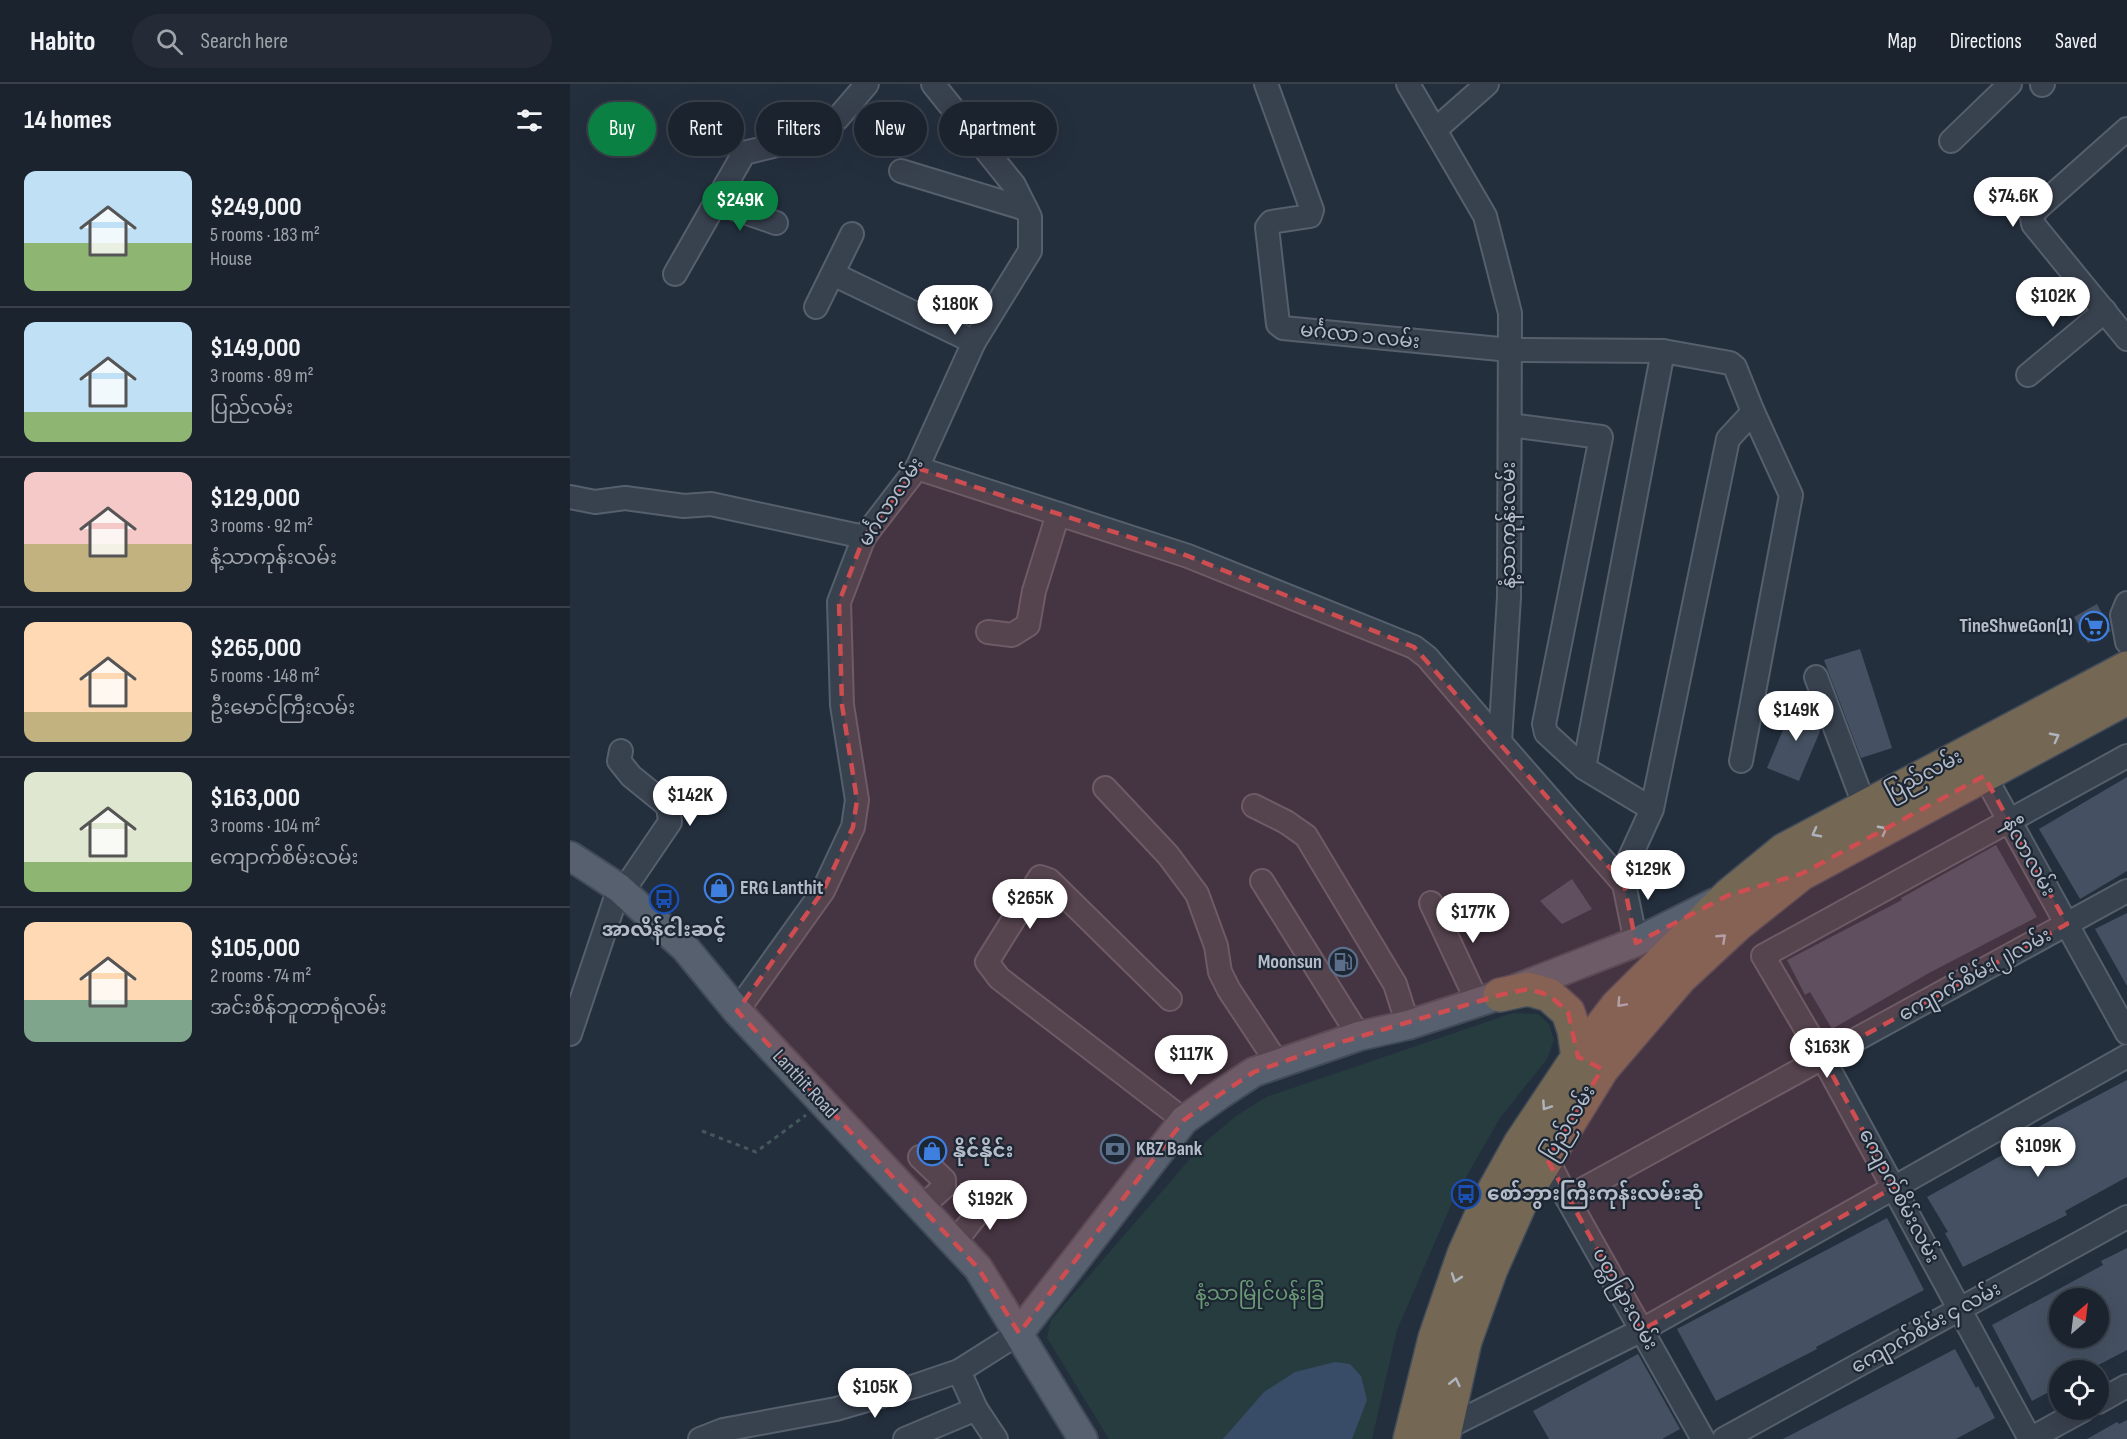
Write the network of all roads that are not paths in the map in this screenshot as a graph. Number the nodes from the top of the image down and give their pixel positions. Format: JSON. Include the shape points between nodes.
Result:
{"nodes":[{"id":1,"x":867,"y":84,"type":"edge"},
{"id":2,"x":933,"y":84,"type":"edge"},
{"id":3,"x":1266,"y":84,"type":"edge"},
{"id":4,"x":1408,"y":84,"type":"edge"},
{"id":5,"x":1487,"y":84,"type":"edge"},
{"id":6,"x":2010,"y":84,"type":"edge"},
{"id":7,"x":2127,"y":129,"type":"edge"},
{"id":8,"x":1436,"y":130,"type":"junction"},
{"id":9,"x":1951,"y":141,"type":"dead end"},
{"id":10,"x":901,"y":171,"type":"dead end"},
{"id":11,"x":716,"y":202,"type":"junction"},
{"id":12,"x":1026,"y":209,"type":"junction"},
{"id":13,"x":776,"y":223,"type":"dead end"},
{"id":14,"x":852,"y":234,"type":"dead end"},
{"id":15,"x":675,"y":274,"type":"dead end"},
{"id":16,"x":833,"y":274,"type":"junction"},
{"id":17,"x":816,"y":307,"type":"dead end"},
{"id":18,"x":2105,"y":311,"type":"junction"},
{"id":19,"x":2127,"y":339,"type":"edge"},
{"id":20,"x":974,"y":342,"type":"junction"},
{"id":21,"x":1510,"y":350,"type":"junction"},
{"id":22,"x":1663,"y":351,"type":"junction"},
{"id":23,"x":2028,"y":375,"type":"dead end"},
{"id":24,"x":1753,"y":412,"type":"junction"},
{"id":25,"x":1510,"y":425,"type":"junction"},
{"id":26,"x":917,"y":468,"type":"junction"},
{"id":27,"x":570,"y":497,"type":"edge"},
{"id":28,"x":1058,"y":514,"type":"junction"},
{"id":29,"x":864,"y":537,"type":"junction"},
{"id":30,"x":2127,"y":603,"type":"edge"},
{"id":31,"x":988,"y":632,"type":"dead end"},
{"id":32,"x":2127,"y":642,"type":"edge"},
{"id":33,"x":2127,"y":668,"type":"edge"},
{"id":34,"x":1816,"y":677,"type":"dead end"},
{"id":35,"x":2127,"y":698,"type":"edge"},
{"id":36,"x":1500,"y":742,"type":"junction"},
{"id":37,"x":621,"y":751,"type":"dead end"},
{"id":38,"x":2127,"y":756,"type":"edge"},
{"id":39,"x":1742,"y":761,"type":"dead end"},
{"id":40,"x":1978,"y":763,"type":"junction"},
{"id":41,"x":1584,"y":768,"type":"junction"},
{"id":42,"x":1105,"y":788,"type":"dead end"},
{"id":43,"x":1254,"y":806,"type":"dead end"},
{"id":44,"x":1865,"y":807,"type":"junction"},
{"id":45,"x":1652,"y":809,"type":"junction"},
{"id":46,"x":2009,"y":820,"type":"junction"},
{"id":47,"x":570,"y":856,"type":"edge"},
{"id":48,"x":1801,"y":874,"type":"junction"},
{"id":49,"x":1620,"y":879,"type":"junction"},
{"id":50,"x":1262,"y":881,"type":"dead end"},
{"id":51,"x":621,"y":890,"type":"junction"},
{"id":52,"x":2127,"y":891,"type":"edge"},
{"id":53,"x":1729,"y":895,"type":"junction"},
{"id":54,"x":1431,"y":903,"type":"dead end"},
{"id":55,"x":2067,"y":924,"type":"junction"},
{"id":56,"x":1655,"y":955,"type":"junction"},
{"id":57,"x":1170,"y":999,"type":"dead end"},
{"id":58,"x":1489,"y":999,"type":"junction"},
{"id":59,"x":737,"y":1011,"type":"junction"},
{"id":60,"x":1408,"y":1025,"type":"junction"},
{"id":61,"x":2127,"y":1033,"type":"edge"},
{"id":62,"x":570,"y":1034,"type":"edge"},
{"id":63,"x":1359,"y":1036,"type":"junction"},
{"id":64,"x":2127,"y":1056,"type":"edge"},
{"id":65,"x":1823,"y":1058,"type":"junction"},
{"id":66,"x":1590,"y":1063,"type":"junction"},
{"id":67,"x":1278,"y":1064,"type":"junction"},
{"id":68,"x":1184,"y":1120,"type":"junction"},
{"id":69,"x":920,"y":1157,"type":"dead end"},
{"id":70,"x":1547,"y":1159,"type":"junction"},
{"id":71,"x":1894,"y":1187,"type":"junction"},
{"id":72,"x":994,"y":1193,"type":"dead end"},
{"id":73,"x":1567,"y":1198,"type":"junction"},
{"id":74,"x":921,"y":1208,"type":"junction"},
{"id":75,"x":2127,"y":1217,"type":"edge"},
{"id":76,"x":954,"y":1243,"type":"junction"},
{"id":77,"x":1960,"y":1310,"type":"junction"},
{"id":78,"x":1642,"y":1330,"type":"junction"},
{"id":79,"x":1020,"y":1333,"type":"junction"},
{"id":80,"x":959,"y":1371,"type":"junction"},
{"id":81,"x":2127,"y":1386,"type":"edge"},
{"id":82,"x":2109,"y":1396,"type":"edge"},
{"id":83,"x":975,"y":1409,"type":"junction"},
{"id":84,"x":2065,"y":1420,"type":"edge"},
{"id":85,"x":1443,"y":1434,"type":"edge"},
{"id":86,"x":700,"y":1439,"type":"edge"},
{"id":87,"x":905,"y":1439,"type":"edge"},
{"id":88,"x":996,"y":1439,"type":"edge"},
{"id":89,"x":1083,"y":1439,"type":"edge"},
{"id":90,"x":1410,"y":1439,"type":"edge"},
{"id":91,"x":1703,"y":1439,"type":"edge"},
{"id":92,"x":1724,"y":1439,"type":"edge"},
{"id":93,"x":2030,"y":1439,"type":"edge"}],
"edges":[{"from":1,"to":11,"type":"street","via":[[837,119],[808,144],[785,143],[744,153]]},
{"from":2,"to":12,"type":"street","name":"မင်္ဂလာလမ်း","via":[[1014,185]]},
{"from":3,"to":21,"type":"street","name":"မင်္ဂလာ ၁ လမ်း","via":[[1312,210],[1310,216],[1270,222],[1268,227],[1278,324],[1283,328]]},
{"from":4,"to":8,"type":"street","name":"နံ့သာကုန်းလမ်း"},
{"from":5,"to":8,"type":"street"},
{"from":6,"to":9,"type":"street"},
{"from":7,"to":18,"type":"street","via":[[2032,217],[2033,224]]},
{"from":8,"to":21,"type":"street","name":"နံ့သာကုန်းလမ်း","via":[[1485,216],[1510,314]]},
{"from":10,"to":12,"type":"street"},
{"from":11,"to":13,"type":"street"},
{"from":11,"to":15,"type":"street"},
{"from":12,"to":20,"type":"street","name":"မင်္ဂလာလမ်း","via":[[1030,217],[1029,251]]},
{"from":14,"to":16,"type":"street"},
{"from":16,"to":17,"type":"street"},
{"from":16,"to":20,"type":"street"},
{"from":18,"to":19,"type":"street"},
{"from":18,"to":23,"type":"street"},
{"from":20,"to":26,"type":"street","name":"မင်္ဂလာလမ်း"},
{"from":21,"to":22,"type":"street"},
{"from":21,"to":25,"type":"street","name":"နံ့သာကုန်းလမ်း"},
{"from":22,"to":24,"type":"street","via":[[1730,363]]},
{"from":22,"to":41,"type":"street"},
{"from":24,"to":39,"type":"street","via":[[1791,495]]},
{"from":24,"to":45,"type":"street","via":[[1728,439]]},
{"from":25,"to":36,"type":"street","name":"နံ့သာကုန်းလမ်း","via":[[1509,597]]},
{"from":25,"to":41,"type":"street","via":[[1601,437],[1544,724],[1546,733]]},
{"from":26,"to":28,"type":"street"},
{"from":26,"to":29,"type":"street","name":"မင်္ဂလာလမ်း"},
{"from":27,"to":29,"type":"street","via":[[595,502],[625,498],[684,506],[711,504]]},
{"from":28,"to":31,"type":"street","via":[[1034,591],[1028,625],[1012,635]]},
{"from":28,"to":36,"type":"street","via":[[1188,556],[1414,647]]},
{"from":29,"to":59,"type":"street","name":"မင်္ဂလာလမ်း","via":[[839,602],[842,705],[857,800],[853,827],[823,891]]},
{"from":30,"to":32,"type":"street","via":[[2122,615]]},
{"from":33,"to":40,"type":"highway","name":"ပြည်လမ်း"},
{"from":34,"to":44,"type":"street"},
{"from":40,"to":35,"type":"highway","name":"ပြည်လမ်း","one_way":true},
{"from":36,"to":49,"type":"street"},
{"from":37,"to":51,"type":"street","via":[[619,761],[631,776],[668,806],[670,822]]},
{"from":38,"to":46,"type":"street"},
{"from":40,"to":44,"type":"highway","name":"ပြည်လမ်း"},
{"from":40,"to":46,"type":"street","name":"နီလာလမ်း"},
{"from":48,"to":40,"type":"highway","name":"ပြည်လမ်း","one_way":true},
{"from":41,"to":45,"type":"street"},
{"from":42,"to":67,"type":"street","via":[[1168,855],[1197,894],[1216,945],[1220,972]]},
{"from":43,"to":60,"type":"street","via":[[1306,836],[1395,984]]},
{"from":44,"to":53,"type":"highway","name":"ပြည်လမ်း","one_way":true,"via":[[1784,850]]},
{"from":45,"to":49,"type":"street"},
{"from":46,"to":55,"type":"street","name":"နီလာလမ်း"},
{"from":46,"to":65,"type":"street","name":"ကျောက်စိမ်းလမ်း","via":[[1763,956]]},
{"from":47,"to":51,"type":"main road","name":"Lanthit Road"},
{"from":48,"to":53,"type":"main road","name":"ပြည်လမ်း"},
{"from":56,"to":48,"type":"highway","name":"ပြည်လမ်း","one_way":true,"via":[[1737,925]]},
{"from":49,"to":56,"type":"street"},
{"from":50,"to":63,"type":"street"},
{"from":51,"to":59,"type":"main road","name":"Lanthit Road","via":[[686,949]]},
{"from":51,"to":62,"type":"street"},
{"from":52,"to":55,"type":"street","name":"ကျောက်စိမ်း(၂)လမ်း"},
{"from":53,"to":56,"type":"highway","name":"ပြည်လမ်း"},
{"from":54,"to":58,"type":"street"},
{"from":55,"to":61,"type":"street","name":"နီလာလမ်း"},
{"from":55,"to":65,"type":"street","name":"ကျောက်စိမ်း(၂)လမ်း"},
{"from":56,"to":58,"type":"main road"},
{"from":56,"to":66,"type":"highway","name":"ပြည်လမ်း","via":[[1617,1006]]},
{"from":57,"to":68,"type":"street","via":[[1049,880],[1040,877],[987,962],[999,978]]},
{"from":58,"to":60,"type":"main road"},
{"from":58,"to":66,"type":"highway","via":[[1528,989],[1549,995],[1568,1012]]},
{"from":59,"to":74,"type":"main road","name":"Lanthit Road"},
{"from":60,"to":63,"type":"main road"},
{"from":63,"to":67,"type":"main road"},
{"from":64,"to":71,"type":"street"},
{"from":65,"to":71,"type":"street","name":"ကျောက်စိမ်းလမ်း"},
{"from":65,"to":73,"type":"street","name":"ကျောက်စိမ်း(၂)လမ်း"},
{"from":66,"to":70,"type":"highway","name":"ပြည်လမ်း"},
{"from":66,"to":90,"type":"highway","name":"ပြည်လမ်း","one_way":true,"via":[[1520,1144],[1486,1205],[1435,1338]]},
{"from":67,"to":68,"type":"main road","via":[[1254,1072]]},
{"from":68,"to":79,"type":"main road"},
{"from":69,"to":74,"type":"street","via":[[944,1180],[944,1187]]},
{"from":70,"to":73,"type":"street","name":"ပတ္တမြားလမ်း"},
{"from":85,"to":70,"type":"highway","name":"ပြည်လမ်း","one_way":true,"via":[[1465,1341],[1491,1269],[1522,1199]]},
{"from":71,"to":77,"type":"street","name":"ကျောက်စိမ်းလမ်း"},
{"from":71,"to":78,"type":"street"},
{"from":72,"to":76,"type":"street"},
{"from":73,"to":78,"type":"street","name":"ပတ္တမြားလမ်း"},
{"from":74,"to":76,"type":"main road","name":"Lanthit Road"},
{"from":75,"to":77,"type":"street","name":"ကျောက်စိမ်း ၄ လမ်း"},
{"from":76,"to":79,"type":"main road","name":"Lanthit Road","via":[[978,1268]]},
{"from":77,"to":92,"type":"street","name":"ကျောက်စိမ်း ၄ လမ်း"},
{"from":77,"to":93,"type":"street","name":"ကျောက်စိမ်းလမ်း"},
{"from":78,"to":85,"type":"street"},
{"from":78,"to":91,"type":"street","name":"ပတ္တမြားလမ်း"},
{"from":79,"to":80,"type":"street"},
{"from":79,"to":89,"type":"main road","name":"Lanthit Road"},
{"from":80,"to":83,"type":"street"},
{"from":80,"to":86,"type":"street","via":[[836,1409],[723,1430]]},
{"from":81,"to":82,"type":"street"},
{"from":83,"to":87,"type":"street"},
{"from":83,"to":88,"type":"street"},
{"from":84,"to":93,"type":"street","name":"ကျောက်စိမ်းလမ်း"}]}
